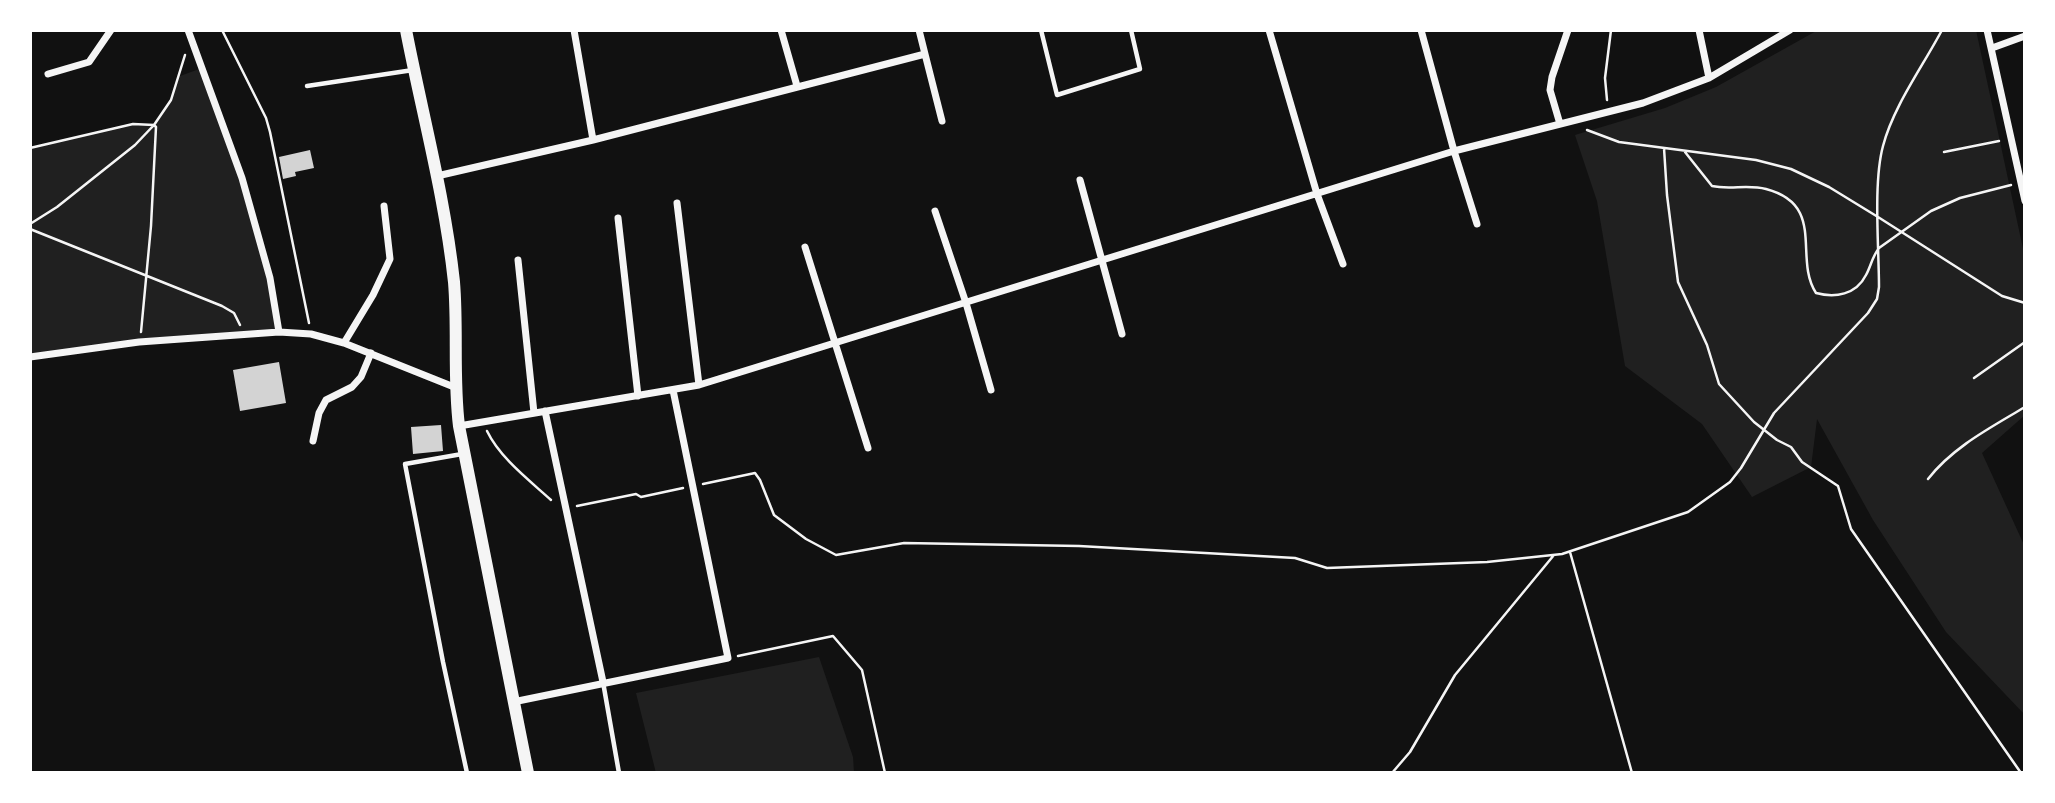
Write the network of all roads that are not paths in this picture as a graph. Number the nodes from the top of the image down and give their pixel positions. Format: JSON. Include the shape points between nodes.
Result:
{"nodes":[{"id":1,"x":111,"y":30,"type":"edge"},
{"id":2,"x":188,"y":30,"type":"edge"},
{"id":3,"x":406,"y":30,"type":"edge"},
{"id":4,"x":574,"y":30,"type":"edge"},
{"id":5,"x":781,"y":30,"type":"edge"},
{"id":6,"x":919,"y":30,"type":"edge"},
{"id":7,"x":1041,"y":30,"type":"edge"},
{"id":8,"x":1131,"y":30,"type":"edge"},
{"id":9,"x":1269,"y":30,"type":"edge"},
{"id":10,"x":1421,"y":30,"type":"edge"},
{"id":11,"x":1568,"y":30,"type":"edge"},
{"id":12,"x":1699,"y":30,"type":"edge"},
{"id":13,"x":1790,"y":30,"type":"edge"},
{"id":14,"x":1987,"y":30,"type":"edge"},
{"id":15,"x":2025,"y":36,"type":"edge"},
{"id":16,"x":1992,"y":48,"type":"junction"},
{"id":17,"x":925,"y":54,"type":"junction"},
{"id":18,"x":414,"y":70,"type":"junction"},
{"id":19,"x":48,"y":74,"type":"dead end"},
{"id":20,"x":1709,"y":78,"type":"junction"},
{"id":21,"x":307,"y":86,"type":"dead end"},
{"id":22,"x":797,"y":86,"type":"junction"},
{"id":23,"x":942,"y":121,"type":"dead end"},
{"id":24,"x":1560,"y":124,"type":"junction"},
{"id":25,"x":593,"y":140,"type":"junction"},
{"id":26,"x":1454,"y":151,"type":"junction"},
{"id":27,"x":437,"y":176,"type":"junction"},
{"id":28,"x":1080,"y":180,"type":"dead end"},
{"id":29,"x":2023,"y":181,"type":"edge"},
{"id":30,"x":1317,"y":194,"type":"junction"},
{"id":31,"x":2025,"y":201,"type":"edge"},
{"id":32,"x":677,"y":203,"type":"dead end"},
{"id":33,"x":384,"y":205,"type":"dead end"},
{"id":34,"x":935,"y":211,"type":"dead end"},
{"id":35,"x":618,"y":219,"type":"dead end"},
{"id":36,"x":1477,"y":224,"type":"dead end"},
{"id":37,"x":805,"y":247,"type":"dead end"},
{"id":38,"x":517,"y":260,"type":"dead end"},
{"id":39,"x":1101,"y":262,"type":"junction"},
{"id":40,"x":1343,"y":264,"type":"dead end"},
{"id":41,"x":966,"y":303,"type":"junction"},
{"id":42,"x":279,"y":331,"type":"junction"},
{"id":43,"x":1122,"y":334,"type":"dead end"},
{"id":44,"x":344,"y":343,"type":"junction"},
{"id":45,"x":835,"y":343,"type":"junction"},
{"id":46,"x":371,"y":353,"type":"junction"},
{"id":47,"x":30,"y":357,"type":"edge"},
{"id":48,"x":699,"y":385,"type":"junction"},
{"id":49,"x":454,"y":387,"type":"junction"},
{"id":50,"x":673,"y":390,"type":"junction"},
{"id":51,"x":991,"y":390,"type":"dead end"},
{"id":52,"x":638,"y":396,"type":"junction"},
{"id":53,"x":545,"y":411,"type":"junction"},
{"id":54,"x":534,"y":413,"type":"junction"},
{"id":55,"x":459,"y":426,"type":"junction"},
{"id":56,"x":313,"y":441,"type":"dead end"},
{"id":57,"x":868,"y":448,"type":"dead end"},
{"id":58,"x":463,"y":453,"type":"junction"},
{"id":59,"x":603,"y":682,"type":"junction"},
{"id":60,"x":512,"y":702,"type":"junction"},
{"id":61,"x":467,"y":773,"type":"edge"},
{"id":62,"x":527,"y":773,"type":"edge"},
{"id":63,"x":619,"y":773,"type":"edge"}],
"edges":[{"from":1,"to":19,"type":"street","via":[[89,62]]},
{"from":2,"to":42,"type":"street","via":[[242,178],[270,278]]},
{"from":3,"to":18,"type":"main road"},
{"from":4,"to":25,"type":"street"},
{"from":5,"to":22,"type":"street"},
{"from":6,"to":17,"type":"street"},
{"from":7,"to":8,"type":"lane","via":[[1057,95],[1140,69]]},
{"from":9,"to":30,"type":"street"},
{"from":10,"to":26,"type":"street"},
{"from":11,"to":24,"type":"street","via":[[1550,90]]},
{"from":12,"to":20,"type":"street"},
{"from":13,"to":20,"type":"street"},
{"from":14,"to":16,"type":"street"},
{"from":15,"to":16,"type":"street"},
{"from":16,"to":29,"type":"street"},
{"from":17,"to":22,"type":"street"},
{"from":17,"to":23,"type":"street"},
{"from":18,"to":21,"type":"lane"},
{"from":18,"to":27,"type":"main road"},
{"from":20,"to":24,"type":"street","via":[[1643,103]]},
{"from":22,"to":25,"type":"street"},
{"from":24,"to":26,"type":"street"},
{"from":25,"to":27,"type":"street"},
{"from":26,"to":30,"type":"street"},
{"from":26,"to":36,"type":"street"},
{"from":27,"to":49,"type":"main road","via":[[453,281]]},
{"from":28,"to":39,"type":"street"},
{"from":29,"to":31,"type":"street"},
{"from":30,"to":39,"type":"street"},
{"from":30,"to":40,"type":"street"},
{"from":32,"to":48,"type":"street"},
{"from":33,"to":44,"type":"street","via":[[390,259]]},
{"from":34,"to":41,"type":"street"},
{"from":35,"to":52,"type":"street"},
{"from":37,"to":45,"type":"street"},
{"from":38,"to":54,"type":"street"},
{"from":39,"to":41,"type":"street"},
{"from":39,"to":43,"type":"street"},
{"from":41,"to":45,"type":"street"},
{"from":41,"to":51,"type":"street"},
{"from":42,"to":44,"type":"street"},
{"from":42,"to":47,"type":"street","via":[[139,342]]},
{"from":44,"to":46,"type":"street"},
{"from":45,"to":48,"type":"street"},
{"from":45,"to":57,"type":"street"},
{"from":46,"to":49,"type":"street"},
{"from":46,"to":56,"type":"street","via":[[352,387],[326,400]]},
{"from":48,"to":50,"type":"street"},
{"from":49,"to":55,"type":"main road"},
{"from":50,"to":52,"type":"street"},
{"from":50,"to":59,"type":"street","via":[[728,658]]},
{"from":52,"to":53,"type":"street"},
{"from":53,"to":54,"type":"street"},
{"from":53,"to":59,"type":"street"},
{"from":54,"to":55,"type":"street"},
{"from":55,"to":58,"type":"main road"},
{"from":58,"to":60,"type":"main road"},
{"from":58,"to":61,"type":"lane","via":[[405,464]]},
{"from":59,"to":60,"type":"street"},
{"from":59,"to":63,"type":"lane"},
{"from":60,"to":62,"type":"main road"}]}
